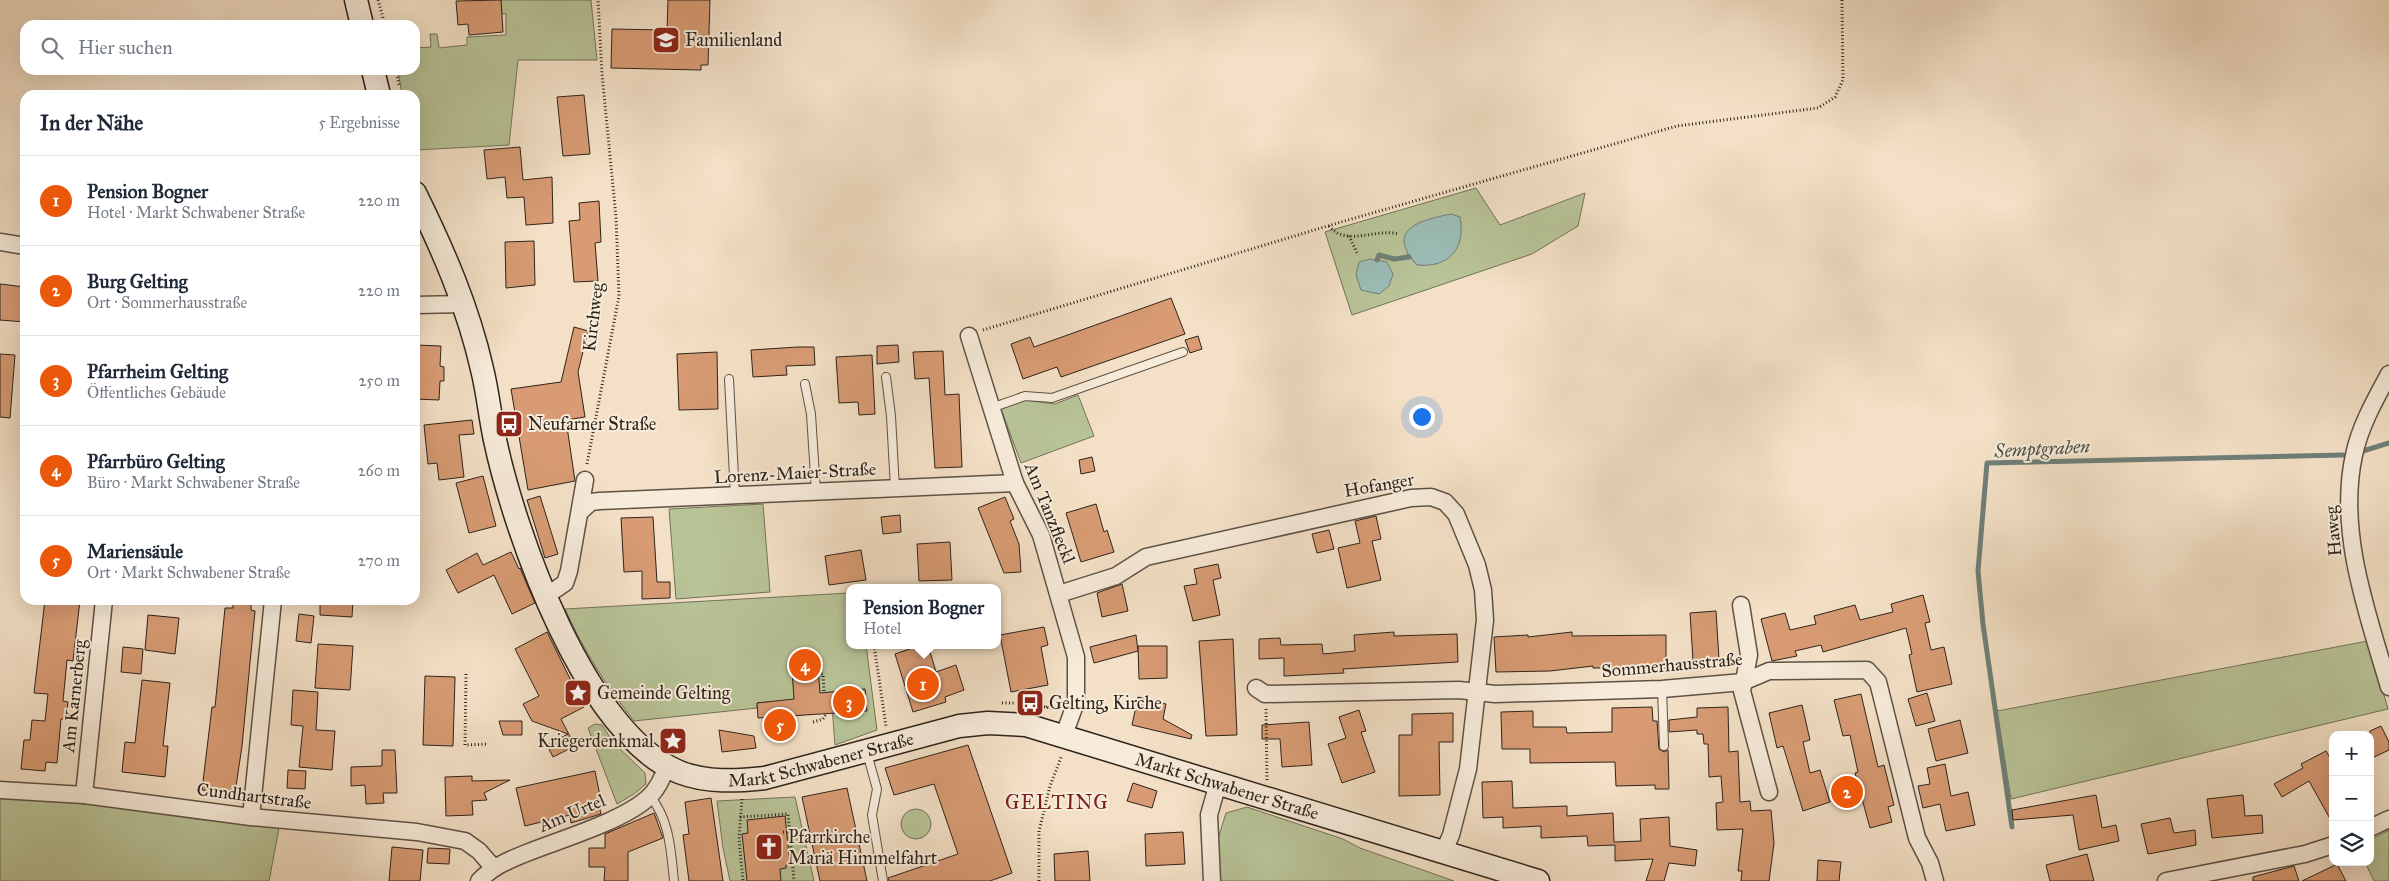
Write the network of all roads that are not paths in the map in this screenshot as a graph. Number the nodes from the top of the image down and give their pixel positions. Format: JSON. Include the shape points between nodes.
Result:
{"nodes":[{"id":1,"x":356,"y":0,"type":"edge"},
{"id":2,"x":361,"y":20,"type":"edge"},
{"id":3,"x":374,"y":75,"type":"edge"},
{"id":4,"x":378,"y":90,"type":"edge"},
{"id":5,"x":420,"y":190,"type":"edge"},
{"id":6,"x":0,"y":242,"type":"edge"},
{"id":7,"x":20,"y":245,"type":"edge"},
{"id":8,"x":464,"y":304,"type":"junction"},
{"id":9,"x":420,"y":305,"type":"edge"},
{"id":10,"x":969,"y":336,"type":"road end"},
{"id":11,"x":1183,"y":352,"type":"dead end"},
{"id":12,"x":2389,"y":374,"type":"edge"},
{"id":13,"x":886,"y":377,"type":"dead end"},
{"id":14,"x":729,"y":379,"type":"dead end"},
{"id":15,"x":805,"y":384,"type":"dead end"},
{"id":16,"x":990,"y":408,"type":"junction"},
{"id":17,"x":585,"y":480,"type":"road end"},
{"id":18,"x":1015,"y":483,"type":"junction"},
{"id":19,"x":895,"y":489,"type":"junction"},
{"id":20,"x":816,"y":492,"type":"junction"},
{"id":21,"x":734,"y":496,"type":"junction"},
{"id":22,"x":580,"y":512,"type":"junction"},
{"id":23,"x":1059,"y":594,"type":"junction"},
{"id":24,"x":546,"y":596,"type":"junction"},
{"id":25,"x":103,"y":605,"type":"edge"},
{"id":26,"x":272,"y":605,"type":"edge"},
{"id":27,"x":1741,"y":605,"type":"dead end"},
{"id":28,"x":1743,"y":682,"type":"junction"},
{"id":29,"x":2389,"y":688,"type":"edge"},
{"id":30,"x":1662,"y":689,"type":"junction"},
{"id":31,"x":1261,"y":691,"type":"road end"},
{"id":32,"x":1477,"y":693,"type":"junction"},
{"id":33,"x":1064,"y":735,"type":"junction"},
{"id":34,"x":1664,"y":746,"type":"dead end"},
{"id":35,"x":867,"y":751,"type":"junction"},
{"id":36,"x":667,"y":766,"type":"junction"},
{"id":37,"x":1218,"y":783,"type":"junction"},
{"id":38,"x":0,"y":790,"type":"edge"},
{"id":39,"x":1769,"y":792,"type":"dead end"},
{"id":40,"x":84,"y":795,"type":"junction"},
{"id":41,"x":650,"y":796,"type":"junction"},
{"id":42,"x":251,"y":816,"type":"junction"},
{"id":43,"x":2389,"y":818,"type":"edge"},
{"id":44,"x":2374,"y":826,"type":"edge"},
{"id":45,"x":2329,"y":846,"type":"edge"},
{"id":46,"x":1443,"y":853,"type":"junction"},
{"id":47,"x":493,"y":867,"type":"junction"},
{"id":48,"x":1507,"y":877,"type":"edge"},
{"id":49,"x":480,"y":880,"type":"edge"},
{"id":50,"x":674,"y":881,"type":"edge"},
{"id":51,"x":883,"y":881,"type":"edge"},
{"id":52,"x":1212,"y":881,"type":"edge"},
{"id":53,"x":1538,"y":881,"type":"edge"},
{"id":54,"x":1935,"y":881,"type":"edge"},
{"id":55,"x":2166,"y":881,"type":"edge"}],
"edges":[{"from":1,"to":2,"type":"main road"},
{"from":3,"to":4,"type":"main road"},
{"from":5,"to":8,"type":"main road","name":"Markt Schwabener Straße"},
{"from":6,"to":7,"type":"street"},
{"from":8,"to":9,"type":"street"},
{"from":8,"to":24,"type":"main road","name":"Markt Schwabener Straße","via":[[511,500]]},
{"from":10,"to":16,"type":"street","name":"Am Tanzfleckl"},
{"from":11,"to":16,"type":"lane","via":[[1052,398],[1025,396]]},
{"from":12,"to":29,"type":"street","name":"Haweg","via":[[2366,418],[2354,455],[2350,519],[2366,607]]},
{"from":13,"to":19,"type":"lane"},
{"from":14,"to":21,"type":"lane"},
{"from":15,"to":20,"type":"lane","via":[[811,414]]},
{"from":16,"to":18,"type":"street","name":"Am Tanzfleckl"},
{"from":17,"to":22,"type":"street"},
{"from":18,"to":19,"type":"street","name":"Lorenz-Maier-Straße"},
{"from":18,"to":23,"type":"street","name":"Am Tanzfleckl","via":[[1041,535]]},
{"from":19,"to":20,"type":"street","name":"Lorenz-Maier-Straße"},
{"from":20,"to":21,"type":"street","name":"Lorenz-Maier-Straße"},
{"from":21,"to":22,"type":"street","name":"Lorenz-Maier-Straße","via":[[600,501],[591,502]]},
{"from":22,"to":24,"type":"street","via":[[570,571],[565,583]]},
{"from":23,"to":32,"type":"street","name":"Hofanger","via":[[1116,576],[1146,557],[1375,505],[1431,497],[1445,502],[1456,514],[1483,590],[1485,620]]},
{"from":23,"to":33,"type":"street","name":"Am Tanzfleckl","via":[[1076,657],[1076,702]]},
{"from":24,"to":36,"type":"main road","name":"Markt Schwabener Straße","via":[[602,704],[634,740]]},
{"from":25,"to":40,"type":"street","name":"Am Karnerberg"},
{"from":26,"to":42,"type":"street"},
{"from":27,"to":28,"type":"street","via":[[1749,655]]},
{"from":28,"to":30,"type":"street","name":"Sommerhausstraße"},
{"from":28,"to":39,"type":"street","via":[[1742,691]]},
{"from":28,"to":54,"type":"street","name":"Sommerhausstraße","via":[[1769,671],[1867,670],[1878,682],[1917,838]]},
{"from":30,"to":32,"type":"street","name":"Sommerhausstraße"},
{"from":30,"to":34,"type":"lane"},
{"from":31,"to":32,"type":"street","name":"Sommerhausstraße","via":[[1459,690]]},
{"from":32,"to":46,"type":"street","name":"Hofanger","via":[[1468,769]]},
{"from":33,"to":35,"type":"main road","name":"Markt Schwabener Straße","via":[[1026,725],[988,723],[959,726]]},
{"from":33,"to":37,"type":"main road","name":"Markt Schwabener Straße"},
{"from":35,"to":36,"type":"main road","name":"Markt Schwabener Straße","via":[[765,778],[741,781],[697,777]]},
{"from":35,"to":51,"type":"lane","via":[[878,789],[872,815]]},
{"from":36,"to":41,"type":"street","name":"Am Urtel"},
{"from":37,"to":46,"type":"main road","name":"Markt Schwabener Straße"},
{"from":37,"to":52,"type":"street","via":[[1210,816]]},
{"from":38,"to":40,"type":"street","name":"Cundhartstraße"},
{"from":40,"to":42,"type":"street","name":"Cundhartstraße"},
{"from":41,"to":47,"type":"street","name":"Am Urtel","via":[[597,826]]},
{"from":41,"to":50,"type":"lane","via":[[665,822]]},
{"from":42,"to":47,"type":"street","name":"Cundhartstraße","via":[[417,832],[465,841]]},
{"from":43,"to":44,"type":"street"},
{"from":45,"to":55,"type":"street"},
{"from":46,"to":48,"type":"main road","name":"Markt Schwabener Straße"},
{"from":47,"to":49,"type":"street","name":"Am Urtel"},
{"from":48,"to":53,"type":"main road","name":"Markt Schwabener Straße"}]}
